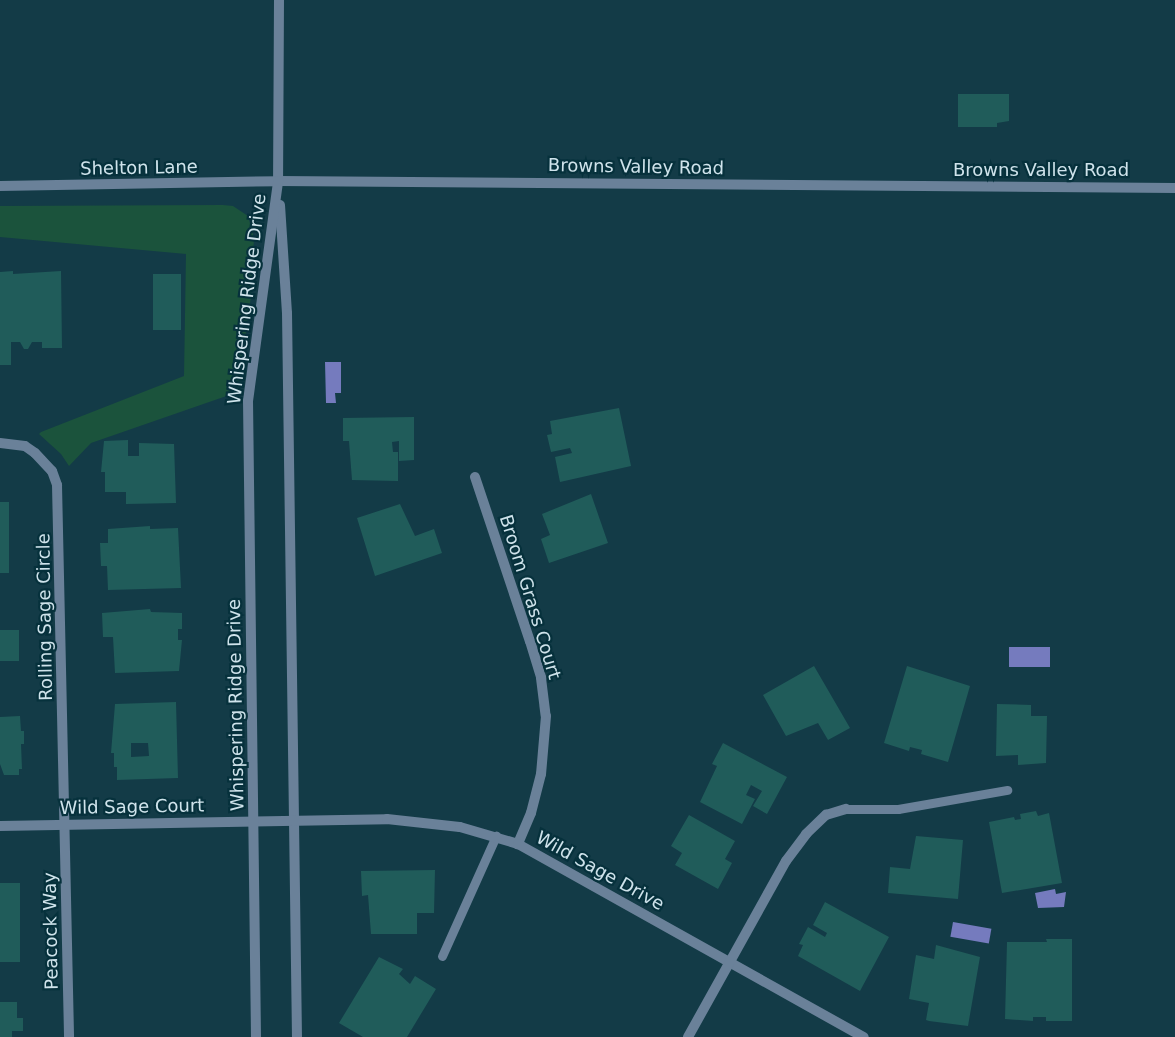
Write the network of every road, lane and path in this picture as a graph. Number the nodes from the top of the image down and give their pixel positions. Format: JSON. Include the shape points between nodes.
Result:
{"nodes":[{"id":1,"x":279,"y":0,"type":"edge"},
{"id":2,"x":278,"y":181,"type":"junction"},
{"id":3,"x":0,"y":186,"type":"edge"},
{"id":4,"x":1175,"y":188,"type":"edge"},
{"id":5,"x":0,"y":443,"type":"edge"},
{"id":6,"x":475,"y":478,"type":"dead end"},
{"id":7,"x":1007,"y":790,"type":"dead end"},
{"id":8,"x":846,"y":809,"type":"joint"},
{"id":9,"x":254,"y":821,"type":"junction"},
{"id":10,"x":294,"y":821,"type":"junction"},
{"id":11,"x":66,"y":825,"type":"junction"},
{"id":12,"x":0,"y":826,"type":"edge"},
{"id":13,"x":496,"y":836,"type":"junction"},
{"id":14,"x":518,"y":844,"type":"junction"},
{"id":15,"x":442,"y":956,"type":"dead end"},
{"id":16,"x":730,"y":963,"type":"junction"},
{"id":17,"x":69,"y":1037,"type":"edge"},
{"id":18,"x":256,"y":1037,"type":"edge"},
{"id":19,"x":297,"y":1037,"type":"edge"},
{"id":20,"x":688,"y":1037,"type":"edge"},
{"id":21,"x":864,"y":1037,"type":"edge"}],
"edges":[{"from":1,"to":2,"type":"street"},
{"from":2,"to":3,"type":"street","name":"Shelton Lane"},
{"from":2,"to":4,"type":"street","name":"Browns Valley Road"},
{"from":2,"to":9,"type":"street","name":"Whispering Ridge Drive","via":[[248,401]]},
{"from":2,"to":10,"type":"street","name":"Whispering Ridge Drive","via":[[287,313]]},
{"from":5,"to":11,"type":"street","name":"Rolling Sage Circle","via":[[25,446],[35,453],[52,471],[57,485]]},
{"from":6,"to":14,"type":"street","name":"Broom Grass Court","via":[[530,641],[541,678],[546,716],[541,774],[531,814]]},
{"from":7,"to":8,"type":"lane","via":[[898,809]]},
{"from":8,"to":16,"type":"street","via":[[826,816],[806,834],[786,861]]},
{"from":9,"to":10,"type":"street","name":"Wild Sage Court"},
{"from":9,"to":11,"type":"street","name":"Wild Sage Court"},
{"from":9,"to":18,"type":"street","name":"Whispering Ridge Drive"},
{"from":10,"to":13,"type":"street","name":"Wild Sage Drive","via":[[423,821]]},
{"from":10,"to":19,"type":"street","name":"Whispering Ridge Drive"},
{"from":11,"to":12,"type":"street","name":"Wild Sage Court"},
{"from":11,"to":17,"type":"street","name":"Peacock Way"},
{"from":13,"to":14,"type":"street","name":"Wild Sage Drive"},
{"from":13,"to":15,"type":"lane"},
{"from":14,"to":16,"type":"street","name":"Wild Sage Drive"},
{"from":16,"to":20,"type":"street"},
{"from":16,"to":21,"type":"street","name":"Wild Sage Drive"}]}
